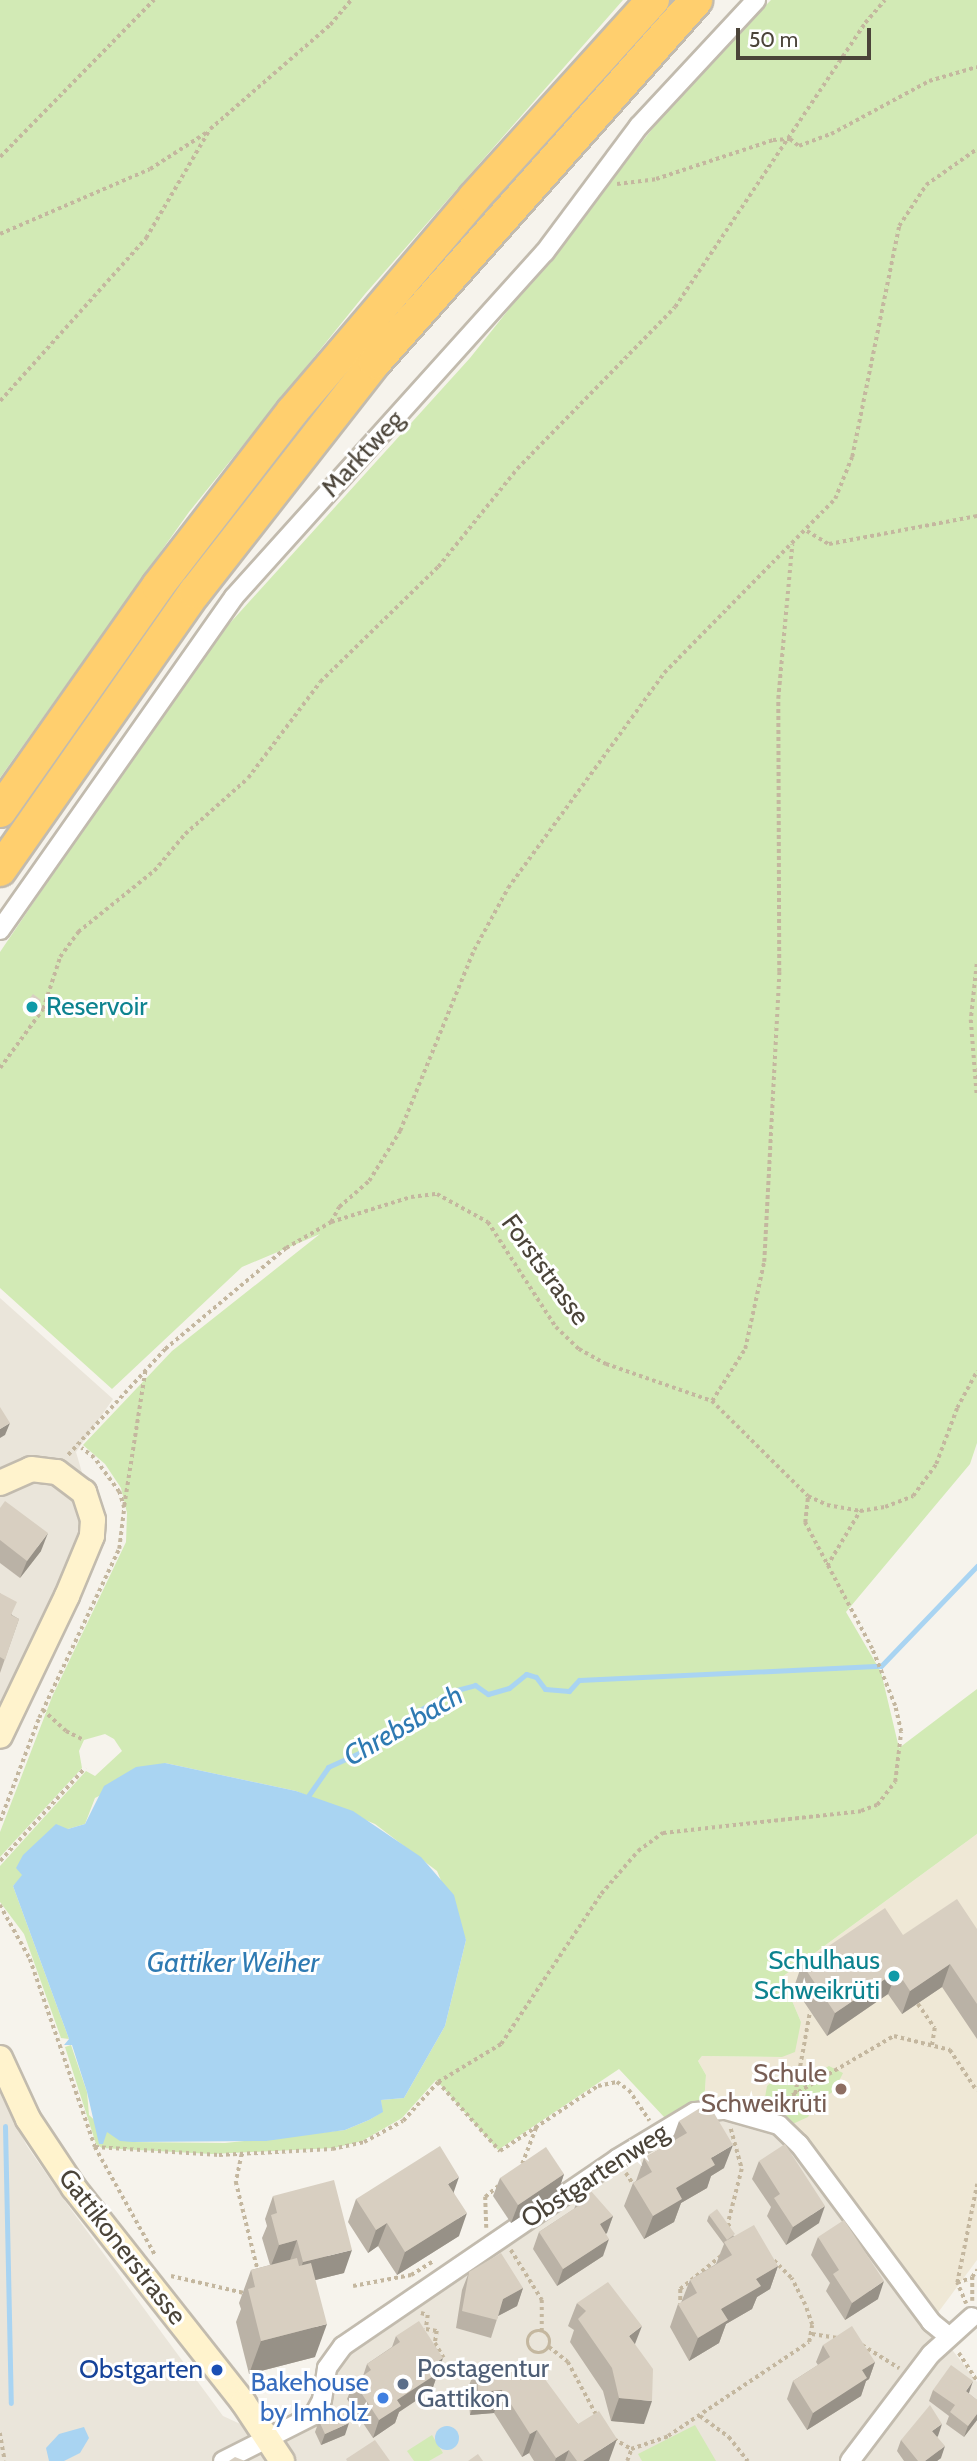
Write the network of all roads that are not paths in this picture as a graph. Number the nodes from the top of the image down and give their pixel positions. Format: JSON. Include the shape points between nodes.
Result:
{"nodes":[{"id":1,"x":653,"y":0,"type":"edge"},
{"id":2,"x":696,"y":0,"type":"edge"},
{"id":3,"x":756,"y":0,"type":"edge"},
{"id":4,"x":0,"y":811,"type":"edge"},
{"id":5,"x":0,"y":870,"type":"edge"},
{"id":6,"x":0,"y":930,"type":"edge"},
{"id":7,"x":0,"y":1483,"type":"edge"},
{"id":8,"x":0,"y":1736,"type":"edge"},
{"id":9,"x":0,"y":2058,"type":"edge"},
{"id":10,"x":972,"y":2317,"type":"road end"},
{"id":11,"x":947,"y":2335,"type":"junction"},
{"id":12,"x":266,"y":2436,"type":"junction"},
{"id":13,"x":223,"y":2461,"type":"edge"},
{"id":14,"x":282,"y":2461,"type":"edge"},
{"id":15,"x":850,"y":2461,"type":"edge"}],
"edges":[{"from":1,"to":4,"type":"highway","via":[[414,267],[292,412],[158,586]]},
{"from":2,"to":5,"type":"highway","via":[[496,221],[351,392],[187,602]]},
{"from":3,"to":6,"type":"street","name":"Marktweg","via":[[667,93],[545,252],[234,597]]},
{"from":7,"to":8,"type":"main road","via":[[31,1469],[57,1472],[79,1486],[89,1500],[92,1536]]},
{"from":9,"to":12,"type":"main road","name":"Gattikonerstrasse","via":[[43,2142],[151,2269]]},
{"from":10,"to":11,"type":"street"},
{"from":11,"to":12,"type":"street","name":"Obstgartenweg","via":[[931,2322],[799,2144],[779,2125],[726,2110],[695,2112],[617,2159],[343,2346],[327,2368],[319,2409]]},
{"from":11,"to":15,"type":"street"},
{"from":12,"to":13,"type":"street"},
{"from":12,"to":14,"type":"main road","name":"Gattikonerstrasse"}]}
